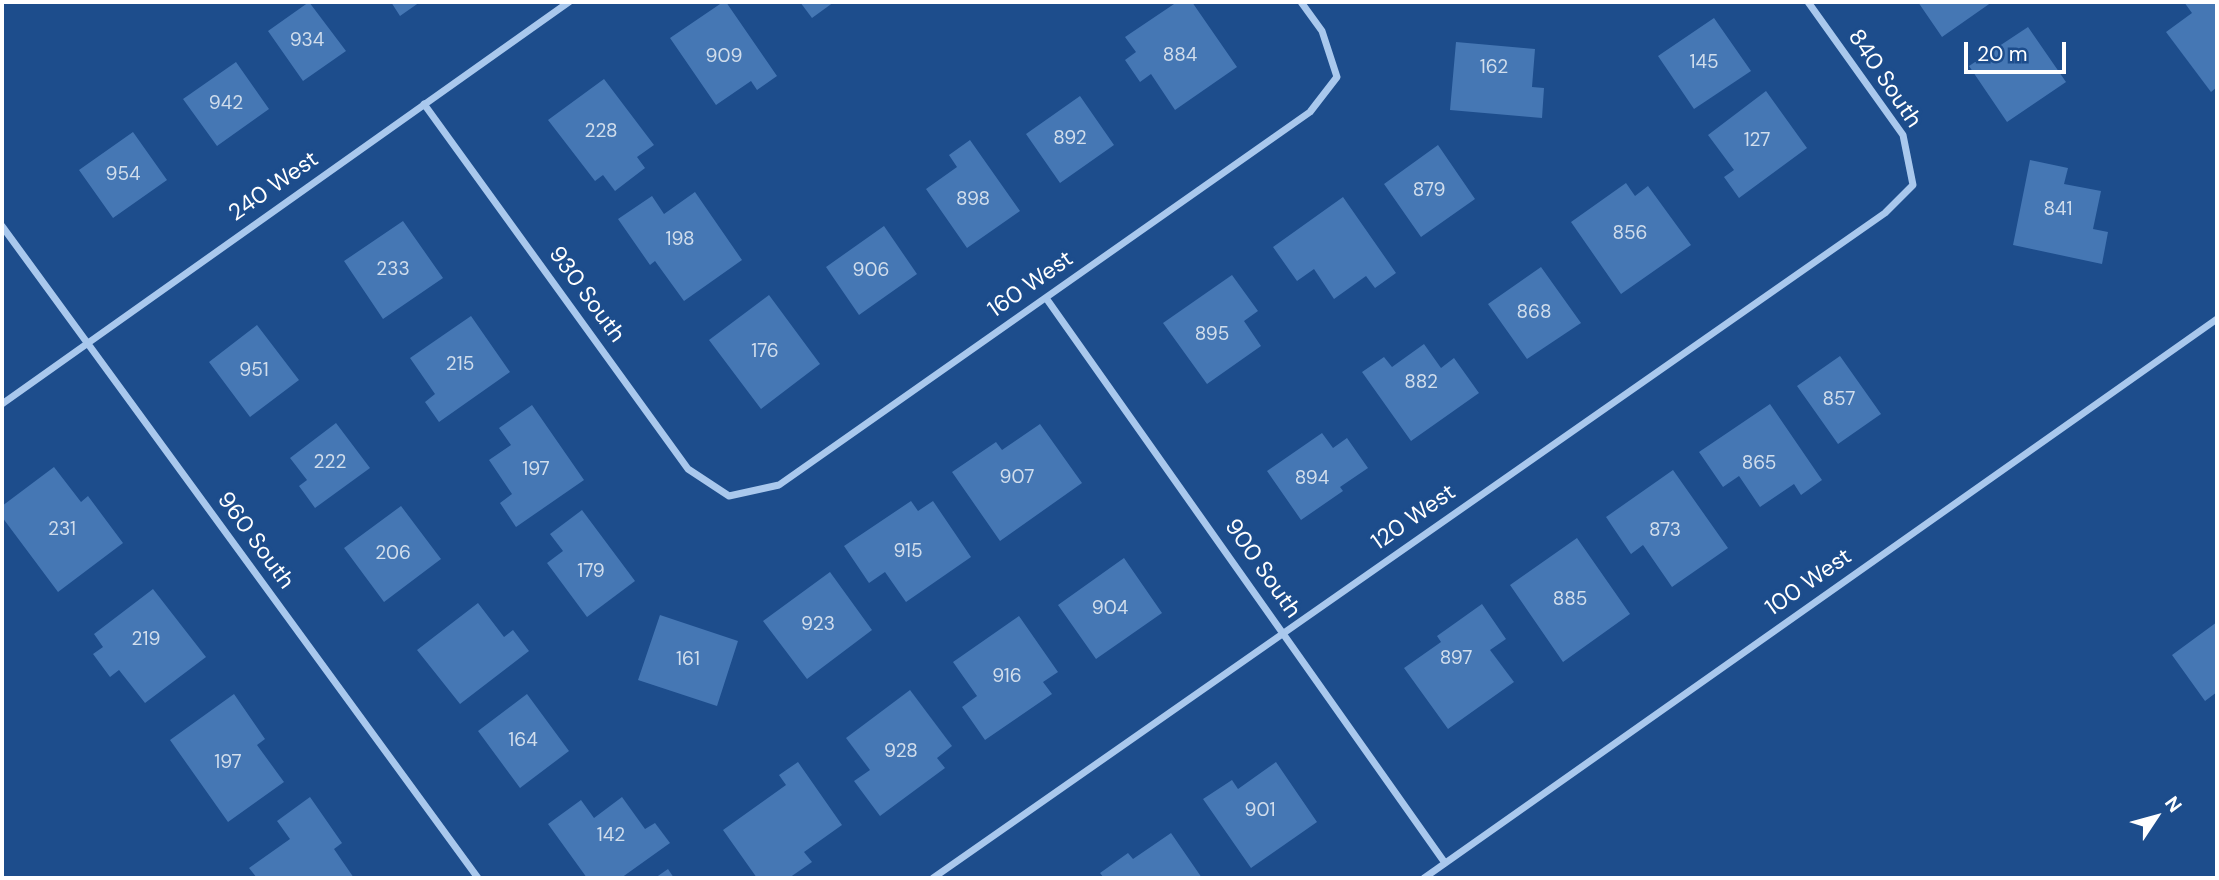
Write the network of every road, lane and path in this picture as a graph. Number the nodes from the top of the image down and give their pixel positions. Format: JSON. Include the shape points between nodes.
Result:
{"nodes":[{"id":1,"x":569,"y":2,"type":"edge"},
{"id":2,"x":1301,"y":2,"type":"edge"},
{"id":3,"x":1808,"y":2,"type":"edge"},
{"id":4,"x":424,"y":104,"type":"junction"},
{"id":5,"x":1913,"y":185,"type":"joint"},
{"id":6,"x":2,"y":226,"type":"edge"},
{"id":7,"x":1046,"y":298,"type":"junction"},
{"id":8,"x":2217,"y":319,"type":"edge"},
{"id":9,"x":87,"y":343,"type":"junction"},
{"id":10,"x":2,"y":404,"type":"edge"},
{"id":11,"x":729,"y":496,"type":"joint"},
{"id":12,"x":1283,"y":632,"type":"junction"},
{"id":13,"x":1445,"y":863,"type":"junction"},
{"id":14,"x":478,"y":878,"type":"edge"},
{"id":15,"x":933,"y":878,"type":"edge"},
{"id":16,"x":1424,"y":878,"type":"edge"}],
"edges":[{"from":1,"to":4,"type":"street","name":"240 West"},
{"from":2,"to":7,"type":"street","name":"160 West","via":[[1322,31],[1337,76],[1310,112]]},
{"from":3,"to":5,"type":"street","name":"840 South","via":[[1903,135]]},
{"from":4,"to":9,"type":"street","name":"240 West"},
{"from":4,"to":11,"type":"street","name":"930 South","via":[[688,469]]},
{"from":5,"to":12,"type":"street","name":"120 West","via":[[1885,213]]},
{"from":6,"to":9,"type":"street","name":"960 South"},
{"from":7,"to":11,"type":"street","name":"160 West","via":[[779,485]]},
{"from":7,"to":12,"type":"street","name":"900 South"},
{"from":8,"to":13,"type":"street","name":"100 West"},
{"from":9,"to":10,"type":"street","name":"240 West"},
{"from":9,"to":14,"type":"street","name":"960 South"},
{"from":12,"to":13,"type":"street","name":"900 South"},
{"from":12,"to":15,"type":"street","name":"120 West"},
{"from":13,"to":16,"type":"street","name":"100 West"}]}
